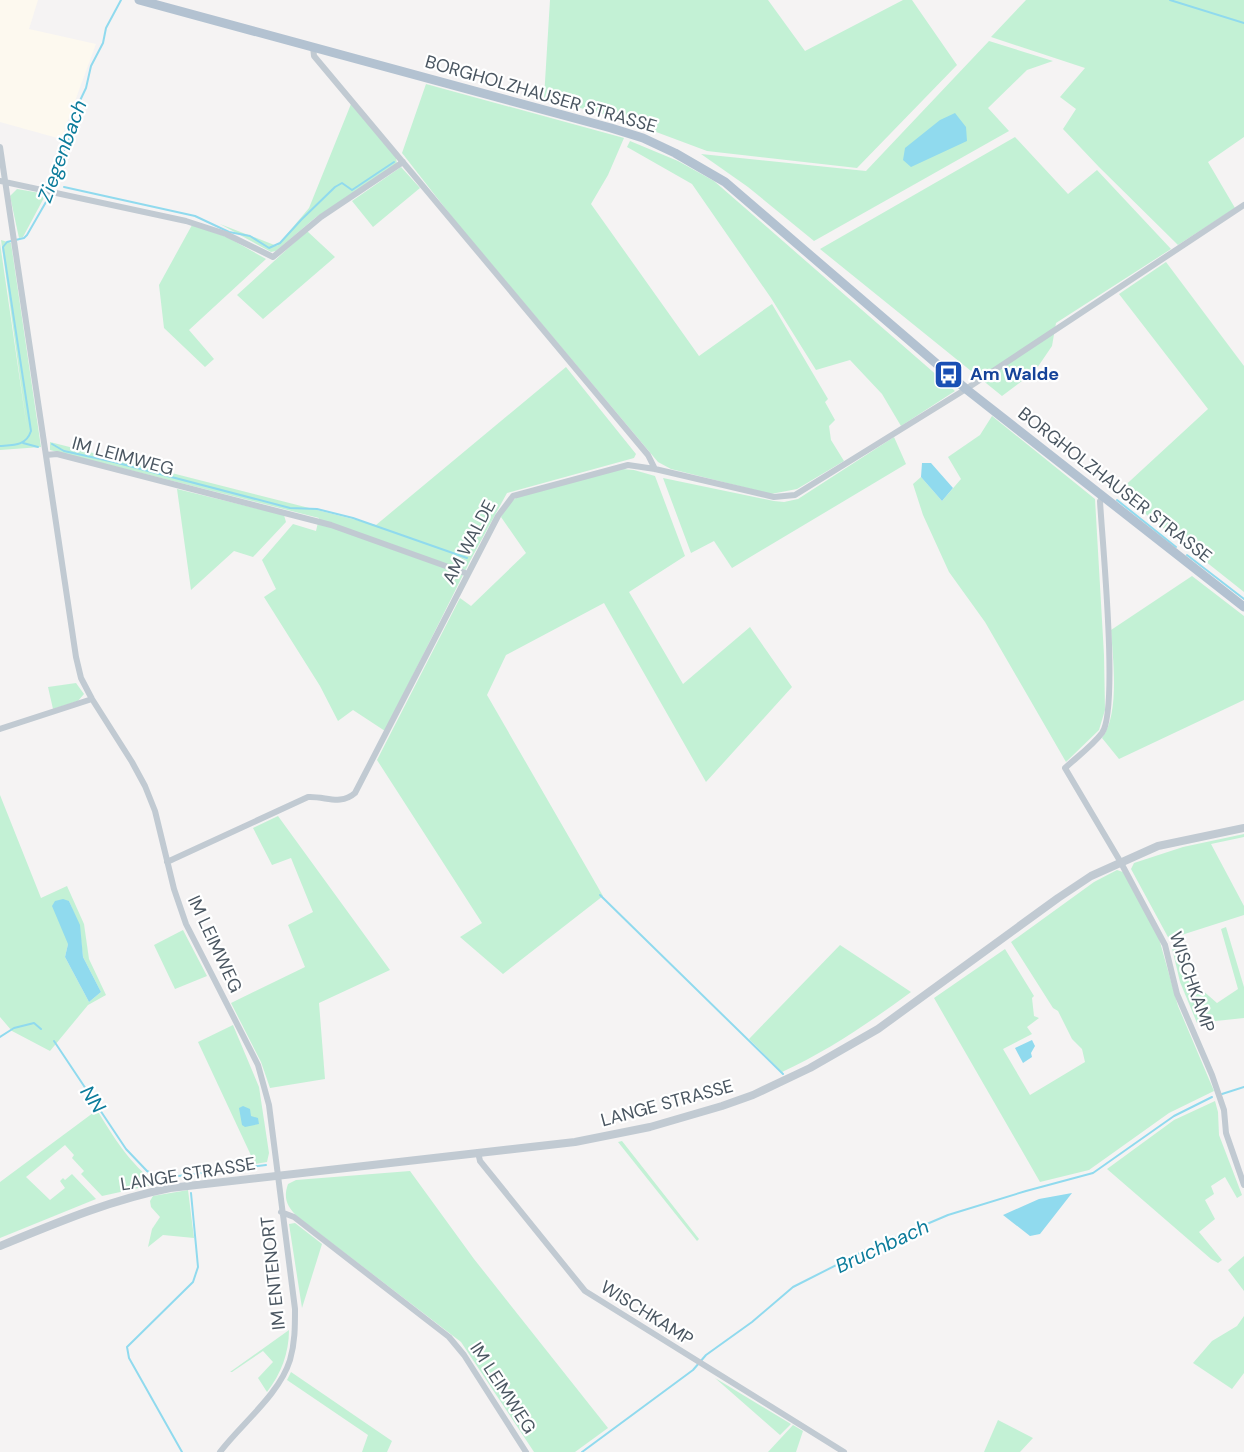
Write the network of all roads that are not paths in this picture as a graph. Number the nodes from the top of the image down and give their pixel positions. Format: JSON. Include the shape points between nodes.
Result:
{"nodes":[{"id":1,"x":139,"y":0,"type":"edge"},
{"id":2,"x":313,"y":47,"type":"junction"},
{"id":3,"x":0,"y":147,"type":"edge"},
{"id":4,"x":403,"y":162,"type":"junction"},
{"id":5,"x":3,"y":181,"type":"edge"},
{"id":6,"x":1244,"y":205,"type":"edge"},
{"id":7,"x":966,"y":389,"type":"junction"},
{"id":8,"x":46,"y":455,"type":"junction"},
{"id":9,"x":655,"y":469,"type":"junction"},
{"id":10,"x":1103,"y":496,"type":"junction"},
{"id":11,"x":468,"y":574,"type":"junction"},
{"id":12,"x":1244,"y":607,"type":"edge"},
{"id":13,"x":92,"y":699,"type":"junction"},
{"id":14,"x":0,"y":729,"type":"edge"},
{"id":15,"x":1244,"y":828,"type":"edge"},
{"id":16,"x":1120,"y":861,"type":"junction"},
{"id":17,"x":167,"y":862,"type":"junction"},
{"id":18,"x":478,"y":1152,"type":"junction"},
{"id":19,"x":278,"y":1175,"type":"junction"},
{"id":20,"x":1244,"y":1185,"type":"edge"},
{"id":21,"x":281,"y":1212,"type":"junction"},
{"id":22,"x":0,"y":1246,"type":"edge"},
{"id":23,"x":220,"y":1452,"type":"edge"},
{"id":24,"x":526,"y":1452,"type":"edge"},
{"id":25,"x":844,"y":1452,"type":"edge"}],
"edges":[{"from":1,"to":2,"type":"main road","name":"BORGHOLZHAUSER STRASSE"},
{"from":2,"to":4,"type":"street","via":[[314,56]]},
{"from":2,"to":7,"type":"main road","name":"BORGHOLZHAUSER STRASSE","via":[[611,128],[675,153],[744,198]]},
{"from":3,"to":5,"type":"street","name":"IM LEIMWEG"},
{"from":4,"to":5,"type":"street","via":[[321,217],[273,257],[186,220]]},
{"from":4,"to":9,"type":"street","via":[[648,455]]},
{"from":5,"to":8,"type":"street","name":"IM LEIMWEG"},
{"from":6,"to":7,"type":"street"},
{"from":7,"to":9,"type":"street","name":"AM WALDE","via":[[795,495],[774,497]]},
{"from":7,"to":10,"type":"main road","name":"BORGHOLZHAUSER STRASSE"},
{"from":8,"to":11,"type":"street","name":"IM LEIMWEG","via":[[57,454],[331,525]]},
{"from":8,"to":13,"type":"street","name":"IM LEIMWEG","via":[[76,657]]},
{"from":9,"to":11,"type":"street","name":"AM WALDE","via":[[628,465],[513,496],[504,505]]},
{"from":10,"to":12,"type":"main road","name":"BORGHOLZHAUSER STRASSE"},
{"from":10,"to":16,"type":"street","name":"WISCHKAMP","via":[[1100,501],[1109,709],[1103,732],[1065,768]]},
{"from":11,"to":17,"type":"street","name":"AM WALDE","via":[[355,793],[342,801],[308,797]]},
{"from":13,"to":14,"type":"street"},
{"from":13,"to":17,"type":"street","name":"IM LEIMWEG","via":[[145,786]]},
{"from":15,"to":16,"type":"street","name":"LANGE STRASSE","via":[[1158,846]]},
{"from":16,"to":18,"type":"street","name":"LANGE STRASSE","via":[[1058,898],[878,1029],[753,1095],[622,1134]]},
{"from":16,"to":20,"type":"street","name":"WISCHKAMP","via":[[1165,945],[1177,994],[1224,1110],[1226,1133]]},
{"from":17,"to":19,"type":"street","name":"IM LEIMWEG","via":[[186,924],[258,1065],[269,1105]]},
{"from":18,"to":19,"type":"street","name":"LANGE STRASSE"},
{"from":18,"to":25,"type":"street","name":"WISCHKAMP","via":[[483,1164],[585,1291]]},
{"from":19,"to":21,"type":"street","name":"IM ENTENORT"},
{"from":19,"to":22,"type":"street","name":"LANGE STRASSE","via":[[129,1197]]},
{"from":21,"to":23,"type":"street","name":"IM ENTENORT","via":[[294,1309],[293,1350],[280,1383]]},
{"from":21,"to":24,"type":"street","name":"IM LEIMWEG","via":[[450,1337]]}]}
